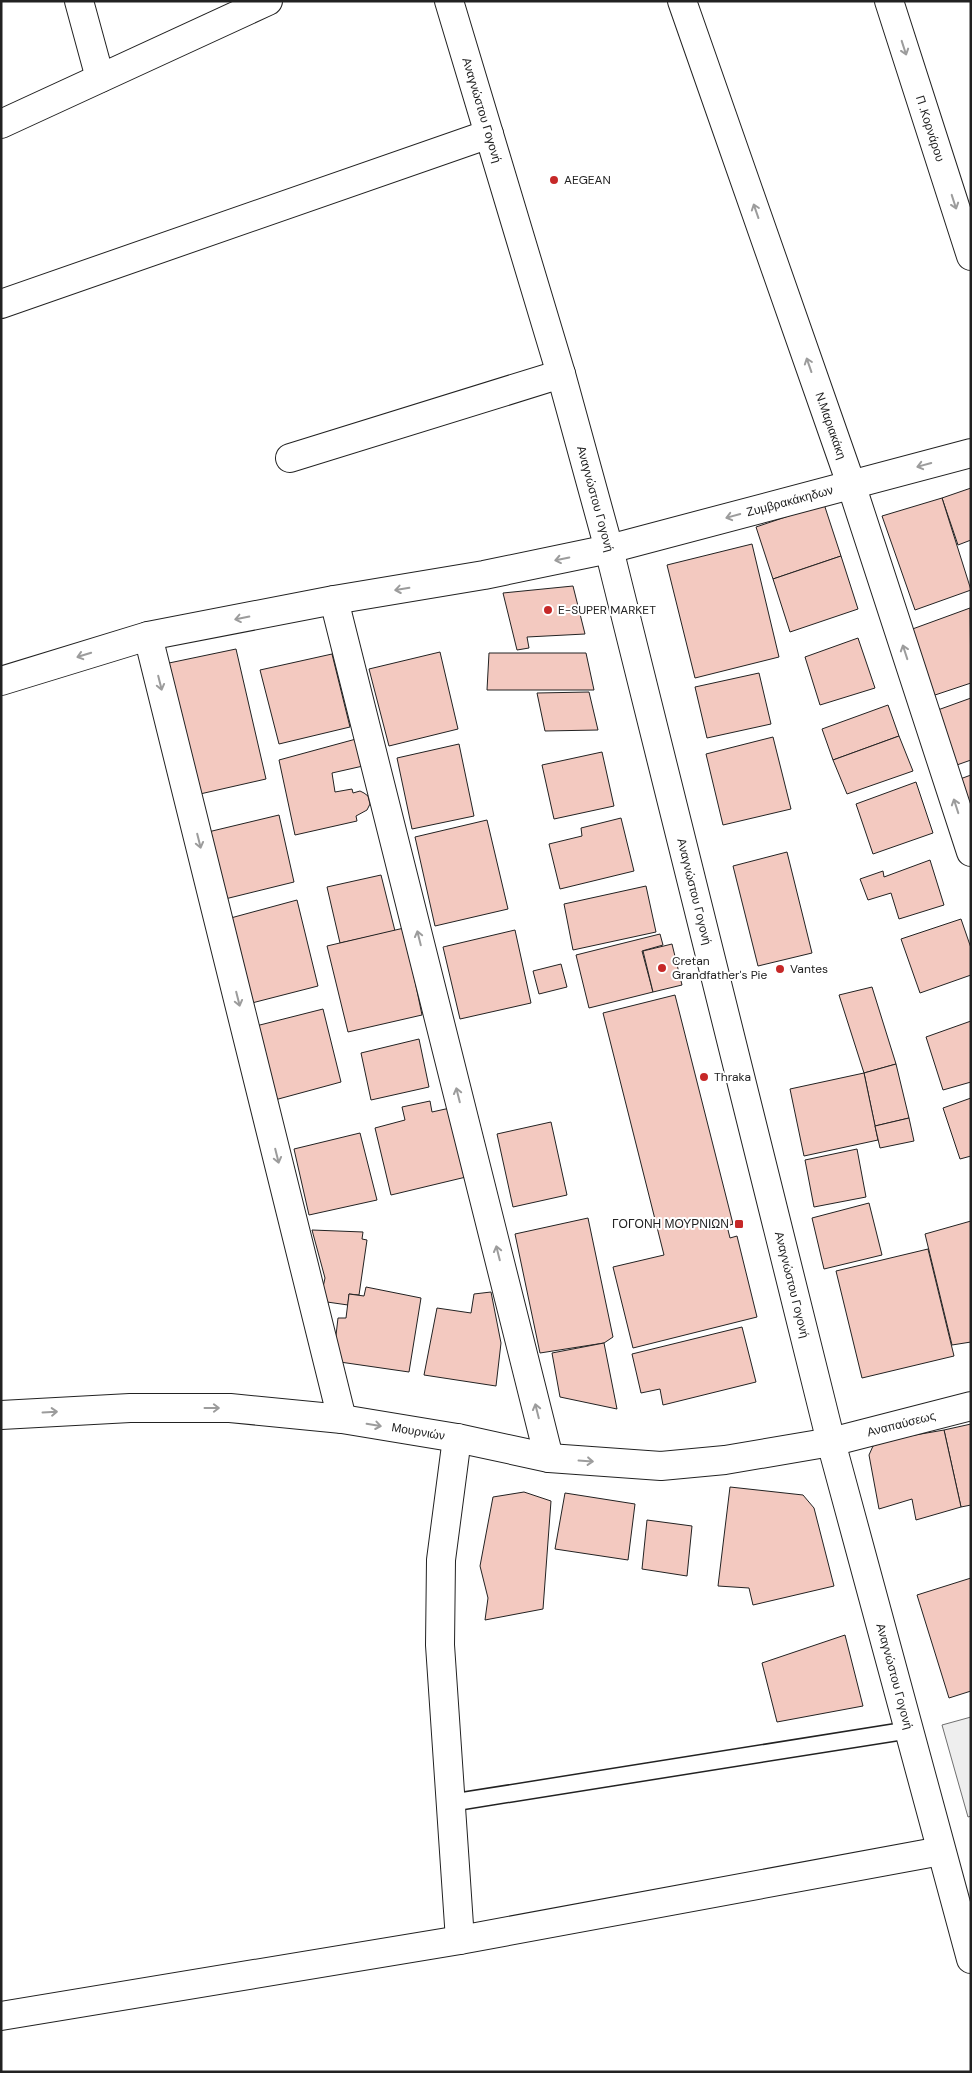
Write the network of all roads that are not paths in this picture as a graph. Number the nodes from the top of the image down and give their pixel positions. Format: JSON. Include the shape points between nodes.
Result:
{"nodes":[{"id":1,"x":79,"y":1,"type":"edge"},
{"id":2,"x":268,"y":1,"type":"edge"},
{"id":3,"x":449,"y":1,"type":"edge"},
{"id":4,"x":682,"y":1,"type":"edge"},
{"id":5,"x":889,"y":1,"type":"edge"},
{"id":6,"x":100,"y":78,"type":"junction"},
{"id":7,"x":1,"y":124,"type":"edge"},
{"id":8,"x":489,"y":134,"type":"junction"},
{"id":9,"x":971,"y":256,"type":"edge"},
{"id":10,"x":1,"y":304,"type":"edge"},
{"id":11,"x":561,"y":374,"type":"junction"},
{"id":12,"x":971,"y":453,"type":"edge"},
{"id":13,"x":290,"y":458,"type":"dead end"},
{"id":14,"x":851,"y":484,"type":"junction"},
{"id":15,"x":610,"y":549,"type":"junction"},
{"id":16,"x":334,"y":600,"type":"junction"},
{"id":17,"x":148,"y":636,"type":"junction"},
{"id":18,"x":1,"y":681,"type":"edge"},
{"id":19,"x":971,"y":852,"type":"edge"},
{"id":20,"x":971,"y":1406,"type":"edge"},
{"id":21,"x":3,"y":1409,"type":"edge"},
{"id":22,"x":342,"y":1419,"type":"junction"},
{"id":23,"x":457,"y":1438,"type":"junction"},
{"id":24,"x":831,"y":1442,"type":"junction"},
{"id":25,"x":549,"y":1458,"type":"junction"},
{"id":26,"x":910,"y":1730,"type":"junction"},
{"id":27,"x":450,"y":1803,"type":"junction"},
{"id":28,"x":941,"y":1851,"type":"junction"},
{"id":29,"x":460,"y":1940,"type":"junction"},
{"id":30,"x":971,"y":1959,"type":"edge"},
{"id":31,"x":1,"y":2016,"type":"edge"}],
"edges":[{"from":1,"to":6,"type":"street"},
{"from":2,"to":6,"type":"street"},
{"from":3,"to":8,"type":"street","name":"Αναγνώστου Γογονή"},
{"from":14,"to":4,"type":"street","name":"Ν.Μαριακάκη","one_way":true},
{"from":5,"to":9,"type":"street","name":"Π .Κορνάρου","one_way":true},
{"from":6,"to":7,"type":"street"},
{"from":8,"to":10,"type":"street"},
{"from":8,"to":11,"type":"street","name":"Αναγνώστου Γογονή"},
{"from":11,"to":13,"type":"street"},
{"from":11,"to":15,"type":"street","name":"Αναγνώστου Γογονή"},
{"from":12,"to":14,"type":"street","name":"Ζυμβρακάκηδων","one_way":true},
{"from":14,"to":15,"type":"street","name":"Ζυμβρακάκηδων","one_way":true},
{"from":19,"to":14,"type":"street","name":"Ν.Μαριακάκη","one_way":true},
{"from":15,"to":16,"type":"street","name":"Ζυμβρακάκηδων","one_way":true,"via":[[484,575]]},
{"from":15,"to":24,"type":"street","name":"Αναγνώστου Γογονή"},
{"from":16,"to":17,"type":"street","name":"Ζυμβρακάκηδων","one_way":true},
{"from":25,"to":16,"type":"street","one_way":true},
{"from":17,"to":18,"type":"street","name":"Ζυμβρακάκηδων","one_way":true},
{"from":17,"to":22,"type":"street","one_way":true},
{"from":20,"to":24,"type":"street","name":"Αναπαύσεως"},
{"from":21,"to":22,"type":"street","name":"Μουρνιών","one_way":true,"via":[[230,1408]]},
{"from":22,"to":23,"type":"street","name":"Μουρνιών","one_way":true},
{"from":23,"to":25,"type":"street","name":"Μουρνιών"},
{"from":23,"to":27,"type":"street","via":[[441,1569],[440,1645]]},
{"from":25,"to":24,"type":"street","name":"Μουρνιών","one_way":true,"via":[[661,1466],[725,1460]]},
{"from":24,"to":26,"type":"street","name":"Αναγνώστου Γογονή"},
{"from":26,"to":27,"type":"lane"},
{"from":26,"to":28,"type":"street","name":"Αναγνώστου Γογονή"},
{"from":27,"to":29,"type":"street"},
{"from":28,"to":29,"type":"street"},
{"from":28,"to":30,"type":"street","name":"Αναγνώστου Γογονή"},
{"from":29,"to":31,"type":"street"}]}
